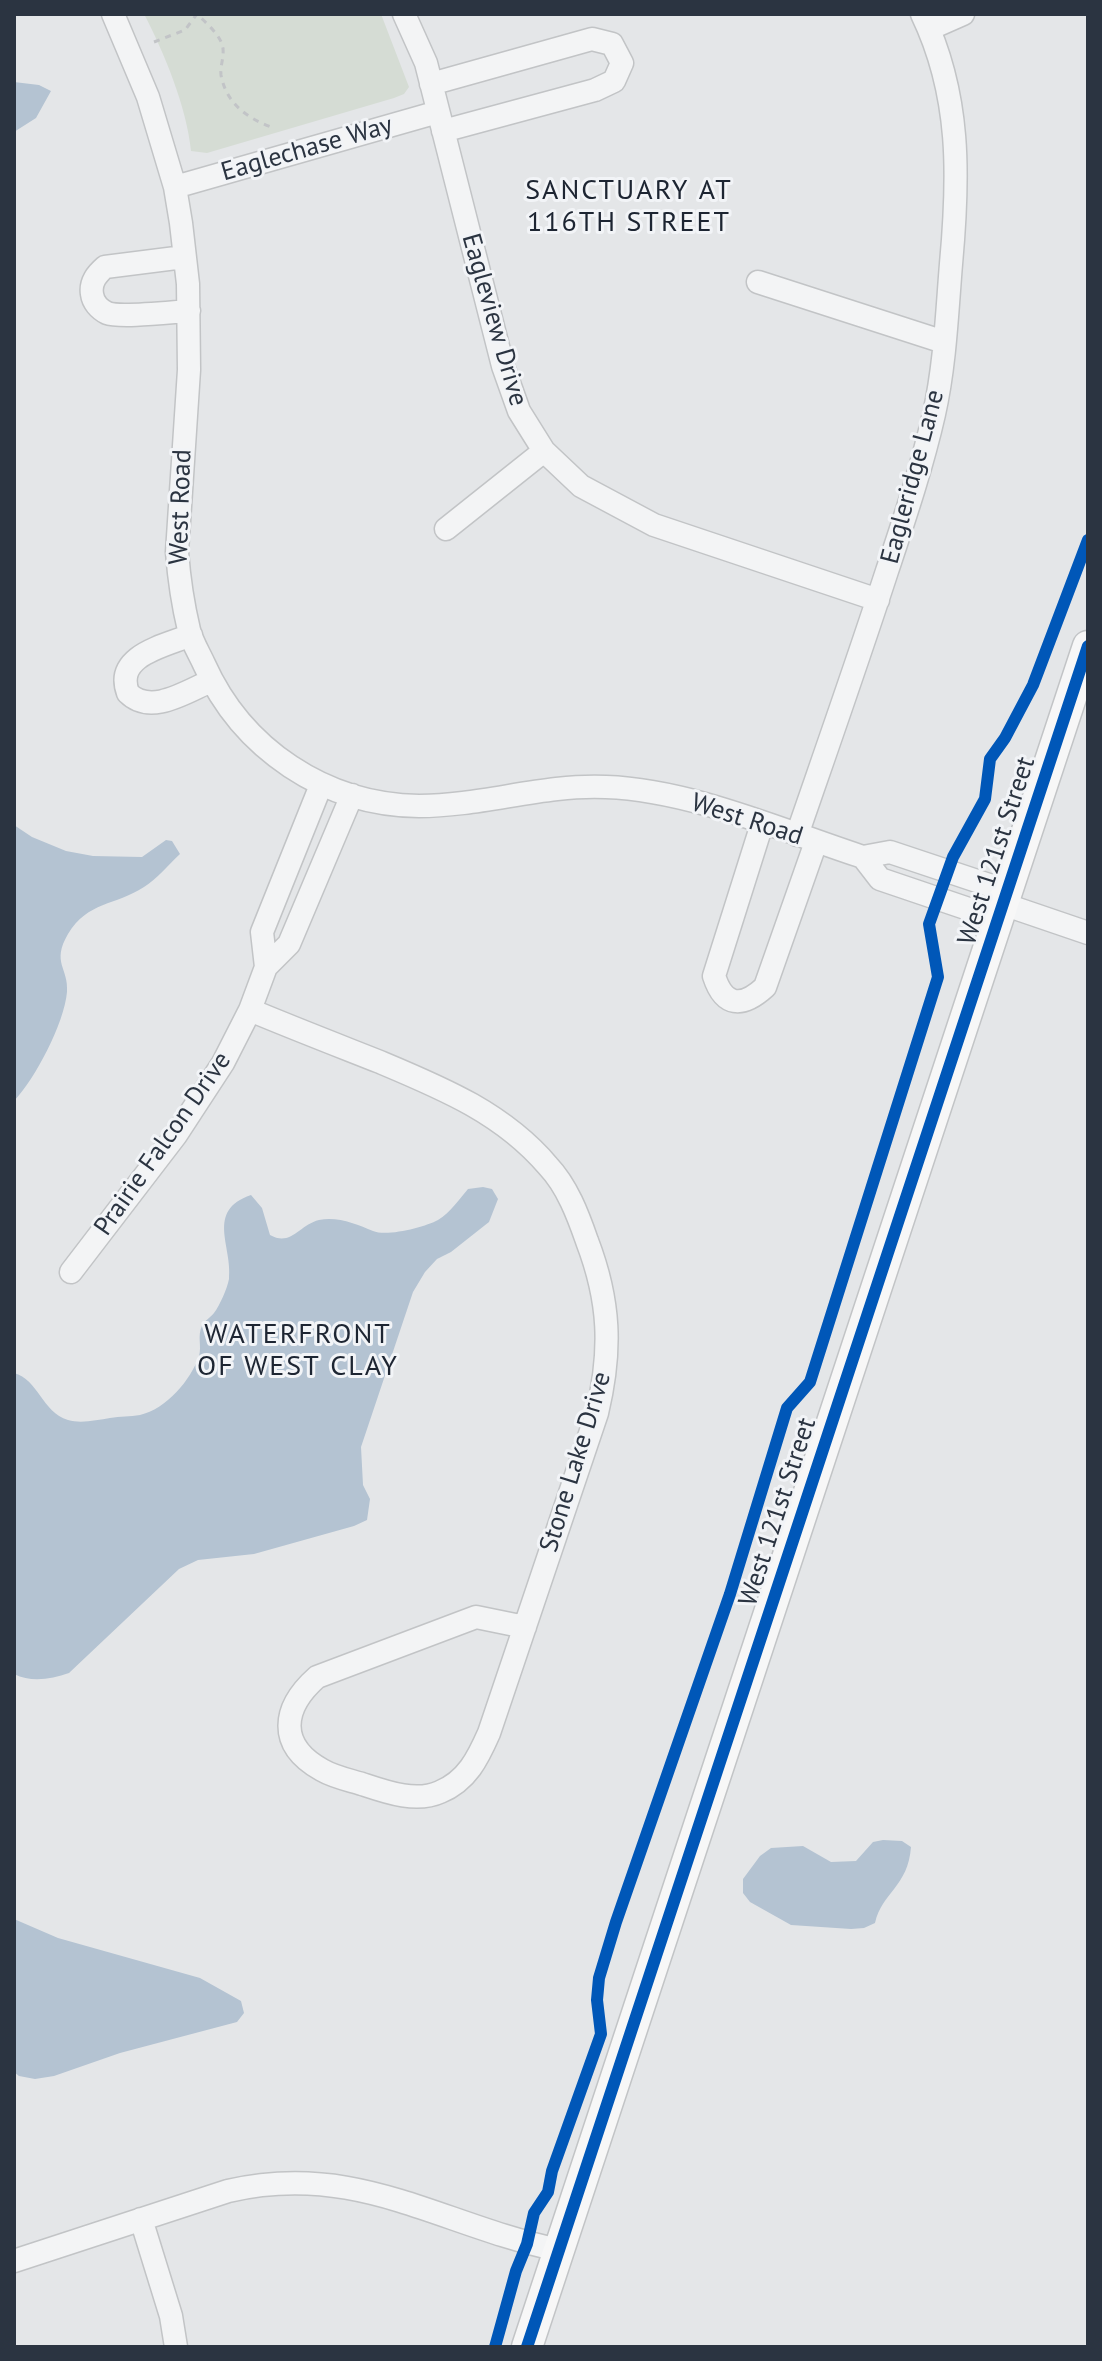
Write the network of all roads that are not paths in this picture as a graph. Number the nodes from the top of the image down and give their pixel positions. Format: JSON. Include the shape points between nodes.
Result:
{"nodes":[{"id":1,"x":113,"y":14,"type":"edge"},
{"id":2,"x":404,"y":14,"type":"edge"},
{"id":3,"x":963,"y":14,"type":"edge"},
{"id":4,"x":926,"y":22,"type":"edge"},
{"id":5,"x":431,"y":84,"type":"junction"},
{"id":6,"x":441,"y":122,"type":"junction"},
{"id":7,"x":175,"y":187,"type":"junction"},
{"id":8,"x":184,"y":257,"type":"junction"},
{"id":9,"x":758,"y":282,"type":"dead end"},
{"id":10,"x":189,"y":311,"type":"junction"},
{"id":11,"x":944,"y":342,"type":"junction"},
{"id":12,"x":544,"y":451,"type":"junction"},
{"id":13,"x":446,"y":529,"type":"dead end"},
{"id":14,"x":878,"y":600,"type":"junction"},
{"id":15,"x":191,"y":635,"type":"junction"},
{"id":16,"x":1088,"y":646,"type":"edge"},
{"id":17,"x":211,"y":681,"type":"junction"},
{"id":18,"x":321,"y":785,"type":"junction"},
{"id":19,"x":352,"y":795,"type":"junction"},
{"id":20,"x":762,"y":824,"type":"junction"},
{"id":21,"x":806,"y":839,"type":"junction"},
{"id":22,"x":1002,"y":905,"type":"junction"},
{"id":23,"x":1088,"y":933,"type":"edge"},
{"id":24,"x":266,"y":967,"type":"junction"},
{"id":25,"x":250,"y":1010,"type":"junction"},
{"id":26,"x":71,"y":1272,"type":"dead end"},
{"id":27,"x":525,"y":1627,"type":"junction"},
{"id":28,"x":141,"y":2219,"type":"junction"},
{"id":29,"x":559,"y":2250,"type":"junction"},
{"id":30,"x":14,"y":2261,"type":"edge"},
{"id":31,"x":176,"y":2347,"type":"edge"},
{"id":32,"x":527,"y":2347,"type":"edge"}],
"edges":[{"from":1,"to":7,"type":"street","name":"West Road","via":[[148,97]]},
{"from":2,"to":5,"type":"street","name":"Eagleview Drive"},
{"from":3,"to":4,"type":"street"},
{"from":4,"to":11,"type":"street","name":"Eagleridge Lane","via":[[950,98],[957,154]]},
{"from":5,"to":6,"type":"street","name":"Eagleview Drive"},
{"from":5,"to":6,"type":"street","name":"Eaglechase Way","via":[[592,39],[612,44],[622,63],[614,81],[595,90]]},
{"from":6,"to":7,"type":"street","name":"Eaglechase Way"},
{"from":6,"to":12,"type":"street","name":"Eagleview Drive","via":[[503,366],[519,411]]},
{"from":7,"to":8,"type":"street","name":"West Road"},
{"from":8,"to":10,"type":"street","name":"West Road"},
{"from":8,"to":10,"type":"street","via":[[105,267],[91,287],[98,307],[113,314]]},
{"from":9,"to":11,"type":"street"},
{"from":10,"to":15,"type":"street","name":"West Road","via":[[177,552]]},
{"from":11,"to":14,"type":"street","name":"Eagleridge Lane","via":[[934,413]]},
{"from":12,"to":13,"type":"street"},
{"from":12,"to":14,"type":"street","name":"Eagleview Drive","via":[[581,486],[654,525]]},
{"from":14,"to":21,"type":"street","name":"Eagleridge Lane"},
{"from":15,"to":17,"type":"street","name":"West Road"},
{"from":15,"to":17,"type":"street","via":[[132,662],[125,678],[128,693],[154,704]]},
{"from":16,"to":22,"type":"street","name":"West 121st Street"},
{"from":17,"to":18,"type":"street","name":"West Road","via":[[256,741]]},
{"from":18,"to":19,"type":"street","name":"West Road"},
{"from":18,"to":24,"type":"street","name":"Prairie Falcon Drive","via":[[262,932]]},
{"from":19,"to":20,"type":"street","name":"West Road","via":[[393,804],[455,805],[604,786],[687,799]]},
{"from":19,"to":24,"type":"street","name":"Prairie Falcon Drive","via":[[289,944]]},
{"from":20,"to":21,"type":"street","name":"West Road"},
{"from":20,"to":21,"type":"street","name":"Eagleridge Lane","via":[[714,976],[727,999],[741,1002],[765,987]]},
{"from":21,"to":22,"type":"street","name":"West Road","via":[[863,857],[890,852]]},
{"from":22,"to":23,"type":"street","name":"West Road"},
{"from":22,"to":29,"type":"street","name":"West 121st Street"},
{"from":24,"to":25,"type":"street","name":"Prairie Falcon Drive"},
{"from":25,"to":26,"type":"street","name":"Prairie Falcon Drive","via":[[194,1109]]},
{"from":25,"to":27,"type":"street","name":"Stone Lake Drive","via":[[442,1088],[487,1112],[551,1168],[581,1225],[608,1317],[604,1382]]},
{"from":27,"to":27,"type":"street","name":"Stone Lake Drive","via":[[478,1760],[461,1780],[438,1794],[385,1792],[325,1772],[292,1740],[292,1707],[317,1677],[476,1617]]},
{"from":28,"to":29,"type":"street","via":[[259,2184],[328,2184],[361,2189]]},
{"from":28,"to":30,"type":"street"},
{"from":28,"to":31,"type":"street"},
{"from":29,"to":32,"type":"street","name":"West 121st Street"}]}
